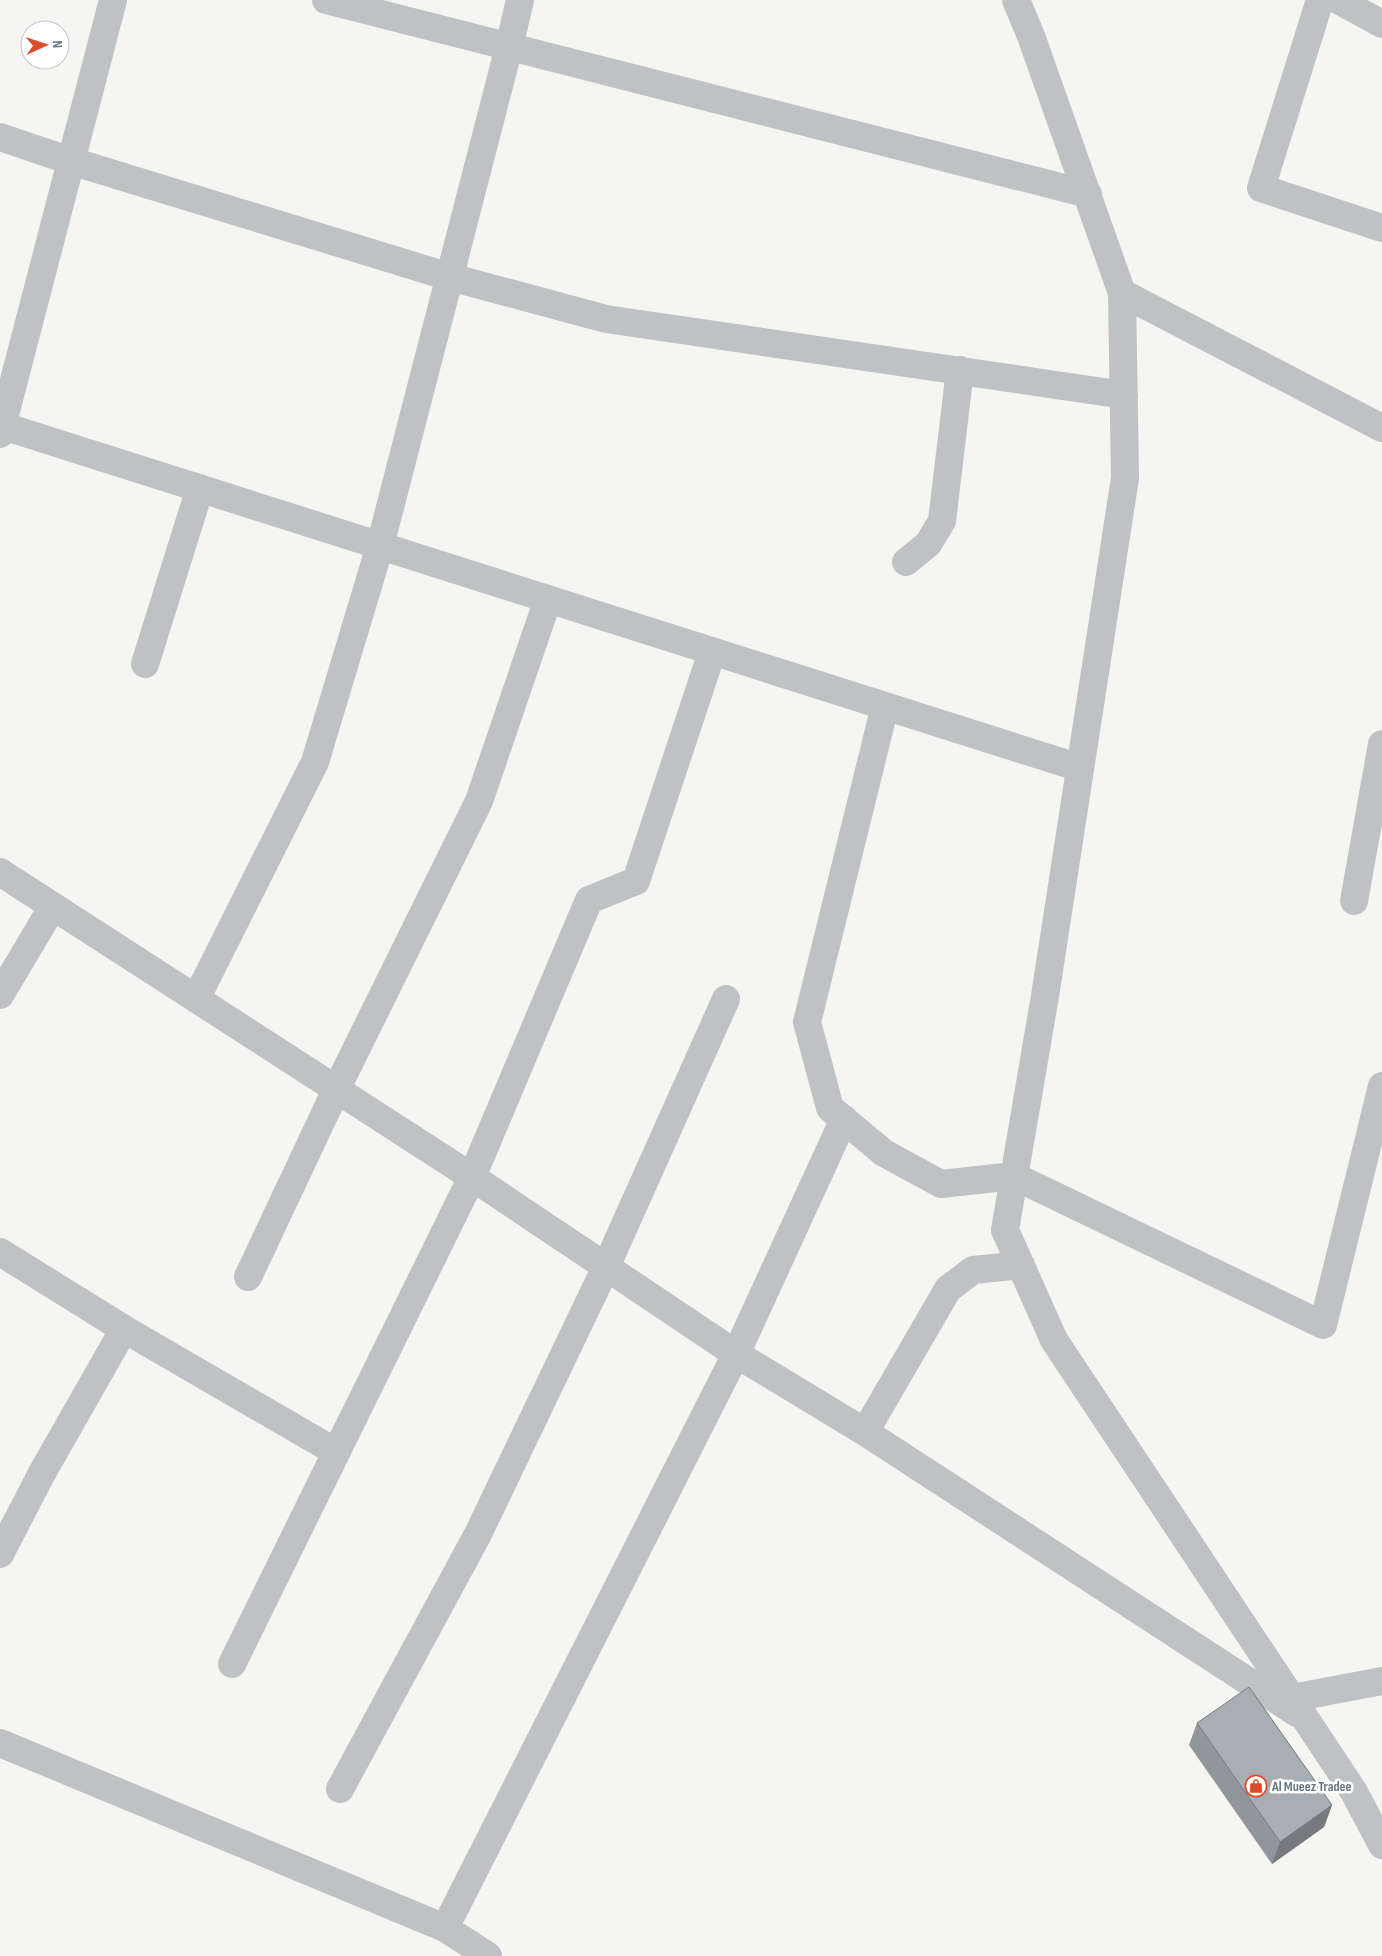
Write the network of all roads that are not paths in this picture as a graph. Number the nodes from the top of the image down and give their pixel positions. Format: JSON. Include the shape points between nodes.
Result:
{"nodes":[{"id":1,"x":113,"y":0,"type":"edge"},
{"id":2,"x":326,"y":0,"type":"edge"},
{"id":3,"x":520,"y":0,"type":"edge"},
{"id":4,"x":1016,"y":0,"type":"edge"},
{"id":5,"x":1320,"y":0,"type":"edge"},
{"id":6,"x":1338,"y":0,"type":"edge"},
{"id":7,"x":1382,"y":24,"type":"edge"},
{"id":8,"x":509,"y":47,"type":"junction"},
{"id":9,"x":0,"y":138,"type":"edge"},
{"id":10,"x":71,"y":161,"type":"junction"},
{"id":11,"x":1088,"y":194,"type":"junction"},
{"id":12,"x":1382,"y":228,"type":"edge"},
{"id":13,"x":450,"y":277,"type":"junction"},
{"id":14,"x":1122,"y":293,"type":"junction"},
{"id":15,"x":960,"y":370,"type":"junction"},
{"id":16,"x":1124,"y":395,"type":"junction"},
{"id":17,"x":1,"y":428,"type":"edge"},
{"id":18,"x":1382,"y":428,"type":"edge"},
{"id":19,"x":200,"y":488,"type":"junction"},
{"id":20,"x":380,"y":546,"type":"junction"},
{"id":21,"x":906,"y":562,"type":"dead end"},
{"id":22,"x":548,"y":599,"type":"junction"},
{"id":23,"x":712,"y":652,"type":"junction"},
{"id":24,"x":145,"y":664,"type":"dead end"},
{"id":25,"x":884,"y":706,"type":"junction"},
{"id":26,"x":1382,"y":744,"type":"edge"},
{"id":27,"x":1080,"y":768,"type":"junction"},
{"id":28,"x":0,"y":872,"type":"edge"},
{"id":29,"x":1354,"y":901,"type":"dead end"},
{"id":30,"x":53,"y":906,"type":"junction"},
{"id":31,"x":0,"y":995,"type":"edge"},
{"id":32,"x":196,"y":999,"type":"junction"},
{"id":33,"x":726,"y":999,"type":"dead end"},
{"id":34,"x":1382,"y":1086,"type":"edge"},
{"id":35,"x":336,"y":1090,"type":"junction"},
{"id":36,"x":844,"y":1119,"type":"junction"},
{"id":37,"x":1014,"y":1176,"type":"junction"},
{"id":38,"x":472,"y":1178,"type":"junction"},
{"id":39,"x":0,"y":1252,"type":"edge"},
{"id":40,"x":1020,"y":1265,"type":"junction"},
{"id":41,"x":606,"y":1267,"type":"junction"},
{"id":42,"x":248,"y":1277,"type":"dead end"},
{"id":43,"x":124,"y":1329,"type":"junction"},
{"id":44,"x":736,"y":1354,"type":"junction"},
{"id":45,"x":865,"y":1432,"type":"junction"},
{"id":46,"x":336,"y":1452,"type":"junction"},
{"id":47,"x":0,"y":1554,"type":"edge"},
{"id":48,"x":232,"y":1664,"type":"dead end"},
{"id":49,"x":1382,"y":1681,"type":"edge"},
{"id":50,"x":1298,"y":1708,"type":"junction"},
{"id":51,"x":0,"y":1743,"type":"edge"},
{"id":52,"x":340,"y":1788,"type":"dead end"},
{"id":53,"x":1382,"y":1845,"type":"edge"},
{"id":54,"x":445,"y":1928,"type":"junction"},
{"id":55,"x":488,"y":1956,"type":"edge"}],
"edges":[{"from":1,"to":10,"type":"street"},
{"from":2,"to":8,"type":"street"},
{"from":3,"to":8,"type":"street"},
{"from":4,"to":11,"type":"street"},
{"from":5,"to":12,"type":"street","via":[[1261,188]]},
{"from":6,"to":7,"type":"street"},
{"from":8,"to":11,"type":"street"},
{"from":8,"to":13,"type":"street"},
{"from":9,"to":10,"type":"street"},
{"from":10,"to":13,"type":"street"},
{"from":10,"to":17,"type":"street"},
{"from":11,"to":14,"type":"street"},
{"from":13,"to":15,"type":"street","via":[[606,319]]},
{"from":13,"to":20,"type":"street"},
{"from":14,"to":16,"type":"street"},
{"from":14,"to":18,"type":"street"},
{"from":15,"to":16,"type":"street"},
{"from":15,"to":21,"type":"street","via":[[942,521],[928,544]]},
{"from":16,"to":27,"type":"street","via":[[1125,478]]},
{"from":17,"to":19,"type":"street"},
{"from":19,"to":20,"type":"street"},
{"from":19,"to":24,"type":"street"},
{"from":20,"to":22,"type":"street"},
{"from":20,"to":32,"type":"street","via":[[315,762]]},
{"from":22,"to":23,"type":"street"},
{"from":22,"to":35,"type":"street","via":[[479,801]]},
{"from":23,"to":25,"type":"street"},
{"from":23,"to":38,"type":"street","via":[[636,880],[589,900]]},
{"from":25,"to":27,"type":"street"},
{"from":25,"to":36,"type":"street","via":[[807,1022],[830,1108]]},
{"from":26,"to":29,"type":"street"},
{"from":27,"to":37,"type":"street"},
{"from":28,"to":30,"type":"street"},
{"from":30,"to":31,"type":"street"},
{"from":30,"to":32,"type":"street"},
{"from":32,"to":35,"type":"street"},
{"from":33,"to":41,"type":"street"},
{"from":34,"to":37,"type":"street","via":[[1323,1325]]},
{"from":35,"to":38,"type":"street"},
{"from":35,"to":42,"type":"street"},
{"from":36,"to":37,"type":"street","via":[[884,1153],[941,1184]]},
{"from":36,"to":44,"type":"street"},
{"from":37,"to":40,"type":"street","via":[[1005,1230]]},
{"from":38,"to":41,"type":"street"},
{"from":38,"to":46,"type":"street"},
{"from":39,"to":43,"type":"street"},
{"from":40,"to":45,"type":"street","via":[[973,1270],[948,1289]]},
{"from":40,"to":50,"type":"street","via":[[1054,1340]]},
{"from":41,"to":44,"type":"street"},
{"from":41,"to":52,"type":"street","via":[[478,1534]]},
{"from":43,"to":46,"type":"street"},
{"from":43,"to":47,"type":"street"},
{"from":44,"to":45,"type":"street"},
{"from":44,"to":54,"type":"street"},
{"from":45,"to":50,"type":"street"},
{"from":46,"to":48,"type":"street"},
{"from":49,"to":50,"type":"street"},
{"from":50,"to":53,"type":"street","via":[[1354,1792]]},
{"from":51,"to":54,"type":"street"},
{"from":54,"to":55,"type":"street"}]}
